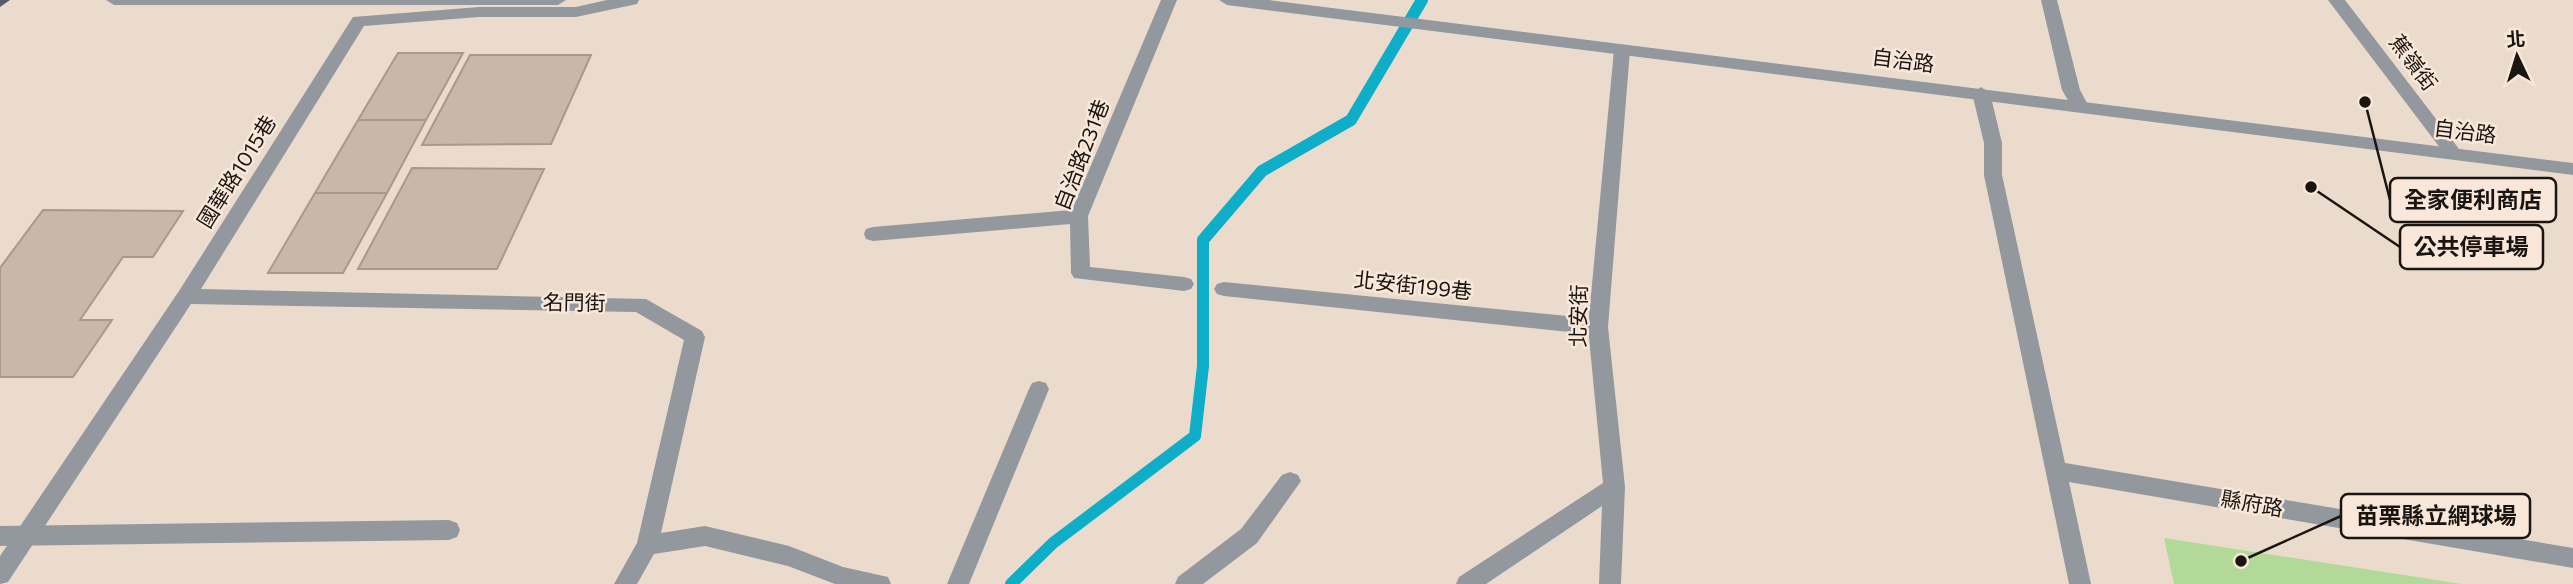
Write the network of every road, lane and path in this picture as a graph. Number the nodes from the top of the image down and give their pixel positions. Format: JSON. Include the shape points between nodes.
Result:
{"nodes":[{"id":1,"x":114,"y":0,"type":"edge"},
{"id":2,"x":558,"y":0,"type":"edge"},
{"id":3,"x":631,"y":0,"type":"edge"},
{"id":4,"x":1170,"y":0,"type":"edge"},
{"id":5,"x":1227,"y":0,"type":"edge"},
{"id":6,"x":2049,"y":0,"type":"edge"},
{"id":7,"x":2336,"y":0,"type":"edge"},
{"id":8,"x":1622,"y":50,"type":"junction"},
{"id":9,"x":1981,"y":93,"type":"junction"},
{"id":10,"x":2079,"y":105,"type":"junction"},
{"id":11,"x":2453,"y":153,"type":"junction"},
{"id":12,"x":2573,"y":169,"type":"edge"},
{"id":13,"x":1079,"y":216,"type":"junction"},
{"id":14,"x":873,"y":234,"type":"dead end"},
{"id":15,"x":1184,"y":284,"type":"dead end"},
{"id":16,"x":1224,"y":289,"type":"dead end"},
{"id":17,"x":186,"y":296,"type":"junction"},
{"id":18,"x":1598,"y":327,"type":"junction"},
{"id":19,"x":1040,"y":389,"type":"dead end"},
{"id":20,"x":2056,"y":471,"type":"junction"},
{"id":21,"x":1290,"y":481,"type":"dead end"},
{"id":22,"x":1614,"y":487,"type":"junction"},
{"id":23,"x":449,"y":530,"type":"dead end"},
{"id":24,"x":0,"y":536,"type":"edge"},
{"id":25,"x":25,"y":536,"type":"junction"},
{"id":26,"x":647,"y":545,"type":"junction"},
{"id":27,"x":2573,"y":558,"type":"edge"},
{"id":28,"x":0,"y":575,"type":"edge"},
{"id":29,"x":625,"y":584,"type":"edge"},
{"id":30,"x":877,"y":584,"type":"edge"},
{"id":31,"x":958,"y":584,"type":"edge"},
{"id":32,"x":1186,"y":584,"type":"edge"},
{"id":33,"x":1467,"y":584,"type":"edge"},
{"id":34,"x":1610,"y":584,"type":"edge"},
{"id":35,"x":2080,"y":584,"type":"edge"}],
"edges":[{"from":1,"to":2,"type":"street"},
{"from":3,"to":17,"type":"street","name":"國華路1015巷","via":[[576,12],[479,12],[359,21]]},
{"from":4,"to":13,"type":"street","name":"自治路231巷"},
{"from":5,"to":8,"type":"street","name":"自治路"},
{"from":6,"to":10,"type":"street","via":[[2071,90]]},
{"from":7,"to":11,"type":"street","name":"蕉嶺街"},
{"from":8,"to":9,"type":"street","name":"自治路"},
{"from":8,"to":18,"type":"street","name":"北安街"},
{"from":9,"to":10,"type":"street","name":"自治路"},
{"from":9,"to":20,"type":"street","via":[[1993,143],[1993,175]]},
{"from":10,"to":11,"type":"street","name":"自治路"},
{"from":11,"to":12,"type":"street","name":"自治路"},
{"from":13,"to":14,"type":"street"},
{"from":13,"to":15,"type":"street","name":"自治路231巷","via":[[1080,273]]},
{"from":16,"to":18,"type":"street","name":"北安街199巷"},
{"from":17,"to":25,"type":"street","name":"國華路1015巷"},
{"from":17,"to":26,"type":"street","name":"名門街","via":[[639,304],[695,337]]},
{"from":18,"to":22,"type":"street","name":"北安街"},
{"from":19,"to":31,"type":"street"},
{"from":20,"to":27,"type":"street","name":"縣府路"},
{"from":20,"to":35,"type":"street"},
{"from":21,"to":32,"type":"street","via":[[1249,536]]},
{"from":22,"to":33,"type":"street"},
{"from":22,"to":34,"type":"street","name":"北安街"},
{"from":23,"to":25,"type":"street"},
{"from":24,"to":25,"type":"street"},
{"from":25,"to":28,"type":"street","name":"國華路1015巷"},
{"from":26,"to":29,"type":"street","name":"名門街"},
{"from":26,"to":30,"type":"street","via":[[705,536]]}]}
